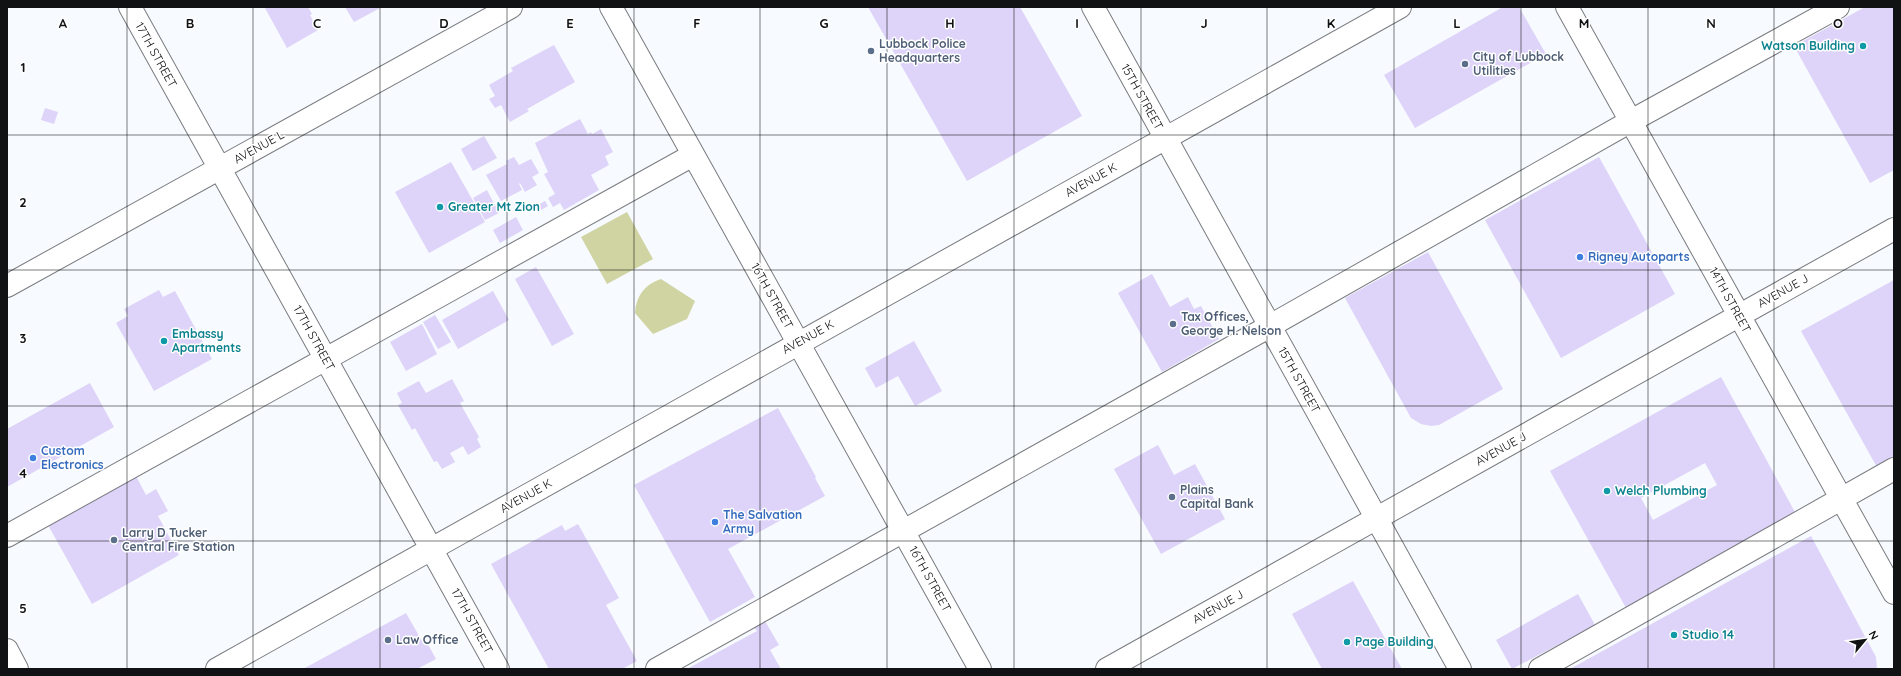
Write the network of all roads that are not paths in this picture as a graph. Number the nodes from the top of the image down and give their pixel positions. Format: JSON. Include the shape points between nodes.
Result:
{"nodes":[{"id":1,"x":130,"y":7,"type":"edge"},
{"id":2,"x":511,"y":7,"type":"edge"},
{"id":3,"x":611,"y":7,"type":"edge"},
{"id":4,"x":1093,"y":7,"type":"edge"},
{"id":5,"x":1400,"y":7,"type":"edge"},
{"id":6,"x":1567,"y":7,"type":"edge"},
{"id":7,"x":1838,"y":7,"type":"edge"},
{"id":8,"x":1631,"y":122,"type":"junction"},
{"id":9,"x":1165,"y":138,"type":"junction"},
{"id":10,"x":693,"y":155,"type":"junction"},
{"id":11,"x":220,"y":168,"type":"junction"},
{"id":12,"x":1894,"y":229,"type":"edge"},
{"id":13,"x":7,"y":286,"type":"edge"},
{"id":14,"x":1739,"y":316,"type":"junction"},
{"id":15,"x":1270,"y":326,"type":"junction"},
{"id":16,"x":798,"y":343,"type":"junction"},
{"id":17,"x":326,"y":359,"type":"junction"},
{"id":18,"x":1894,"y":469,"type":"edge"},
{"id":19,"x":1841,"y":498,"type":"junction"},
{"id":20,"x":1376,"y":519,"type":"junction"},
{"id":21,"x":904,"y":532,"type":"junction"},
{"id":22,"x":7,"y":536,"type":"edge"},
{"id":23,"x":432,"y":549,"type":"junction"},
{"id":24,"x":1894,"y":593,"type":"edge"},
{"id":25,"x":7,"y":650,"type":"edge"},
{"id":26,"x":17,"y":669,"type":"edge"},
{"id":27,"x":217,"y":669,"type":"edge"},
{"id":28,"x":498,"y":669,"type":"edge"},
{"id":29,"x":657,"y":669,"type":"edge"},
{"id":30,"x":980,"y":669,"type":"edge"},
{"id":31,"x":1107,"y":669,"type":"edge"},
{"id":32,"x":1460,"y":669,"type":"edge"},
{"id":33,"x":1540,"y":669,"type":"edge"}],
"edges":[{"from":1,"to":11,"type":"street","name":"17TH STREET"},
{"from":2,"to":11,"type":"street","name":"AVENUE L"},
{"from":3,"to":10,"type":"street","name":"16TH STREET"},
{"from":4,"to":9,"type":"street","name":"15TH STREET"},
{"from":5,"to":9,"type":"street","name":"AVENUE K"},
{"from":6,"to":8,"type":"street","name":"14TH STREET"},
{"from":7,"to":8,"type":"street"},
{"from":8,"to":14,"type":"street","name":"14TH STREET"},
{"from":8,"to":15,"type":"street"},
{"from":9,"to":15,"type":"street","name":"15TH STREET"},
{"from":9,"to":16,"type":"street","name":"AVENUE K"},
{"from":10,"to":16,"type":"street","name":"16TH STREET"},
{"from":10,"to":17,"type":"street"},
{"from":11,"to":13,"type":"street","name":"AVENUE L"},
{"from":11,"to":17,"type":"street","name":"17TH STREET"},
{"from":12,"to":14,"type":"street","name":"AVENUE J"},
{"from":14,"to":19,"type":"street","name":"14TH STREET"},
{"from":14,"to":20,"type":"street","name":"AVENUE J"},
{"from":15,"to":20,"type":"street","name":"15TH STREET"},
{"from":15,"to":21,"type":"street"},
{"from":16,"to":21,"type":"street","name":"16TH STREET"},
{"from":16,"to":23,"type":"street","name":"AVENUE K"},
{"from":17,"to":22,"type":"street"},
{"from":17,"to":23,"type":"street","name":"17TH STREET"},
{"from":18,"to":19,"type":"street"},
{"from":19,"to":24,"type":"street","name":"14TH STREET"},
{"from":19,"to":33,"type":"street"},
{"from":20,"to":31,"type":"street","name":"AVENUE J"},
{"from":20,"to":32,"type":"street","name":"15TH STREET"},
{"from":21,"to":29,"type":"street"},
{"from":21,"to":30,"type":"street","name":"16TH STREET"},
{"from":23,"to":27,"type":"street","name":"AVENUE K"},
{"from":23,"to":28,"type":"street","name":"17TH STREET"},
{"from":25,"to":26,"type":"street"}]}
